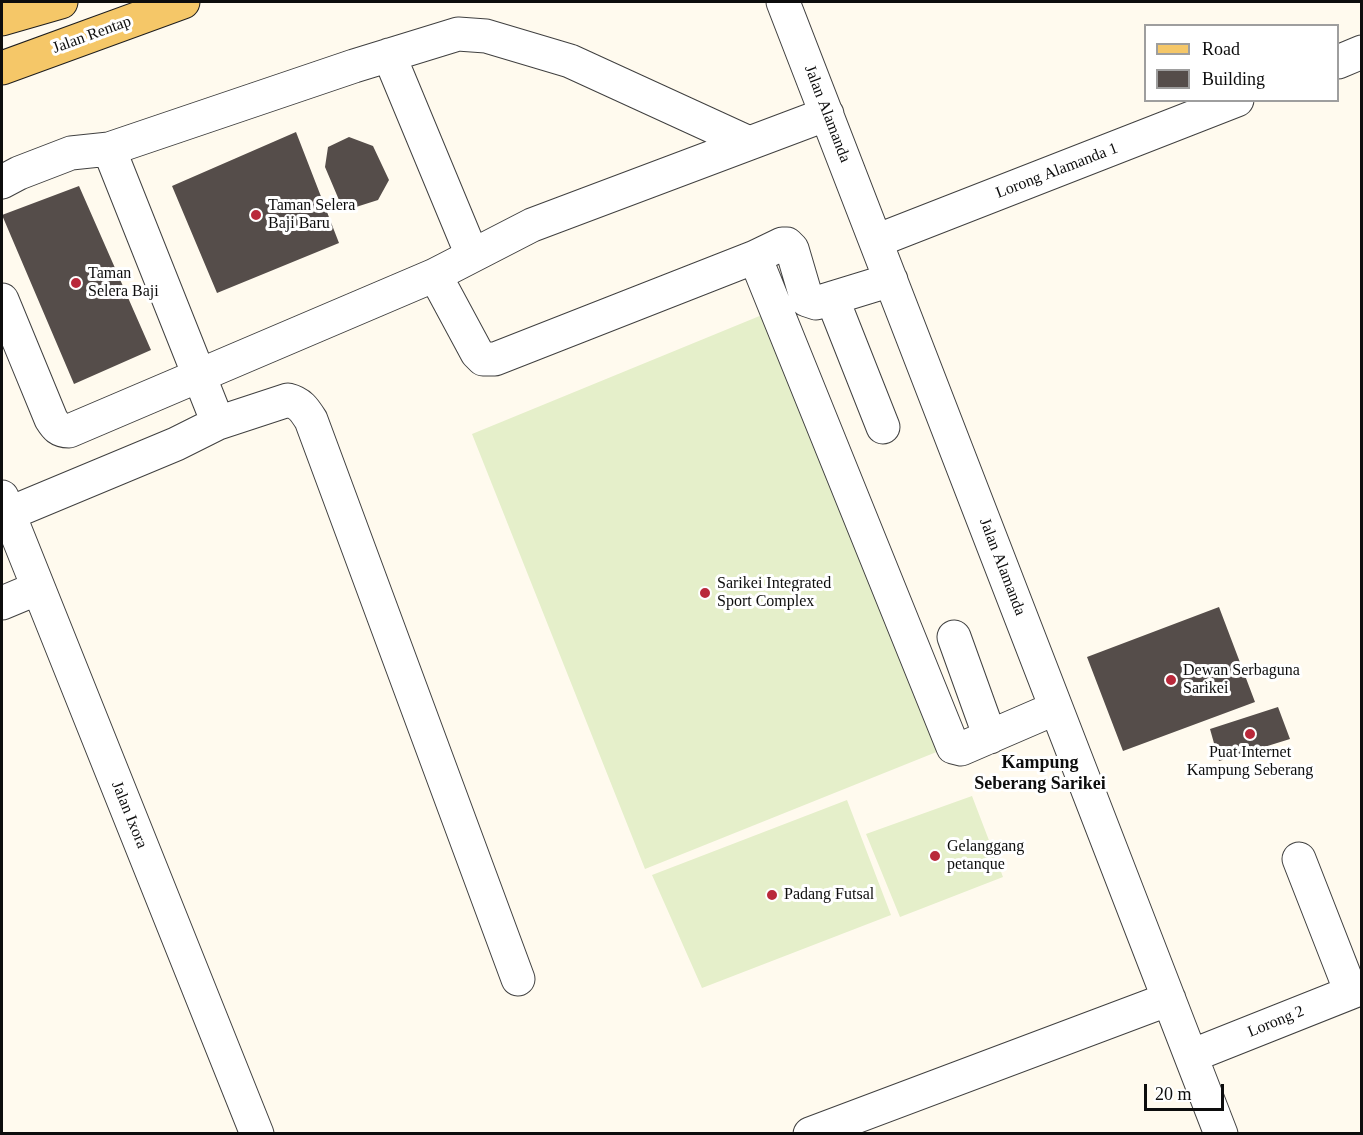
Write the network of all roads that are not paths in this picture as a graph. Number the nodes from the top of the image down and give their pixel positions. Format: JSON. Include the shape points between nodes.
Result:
{"nodes":[{"id":1,"x":61,"y":2,"type":"edge"},
{"id":2,"x":183,"y":2,"type":"edge"},
{"id":3,"x":783,"y":2,"type":"edge"},
{"id":4,"x":2,"y":19,"type":"edge"},
{"id":5,"x":1362,"y":52,"type":"edge"},
{"id":6,"x":389,"y":55,"type":"junction"},
{"id":7,"x":1339,"y":62,"type":"edge"},
{"id":8,"x":2,"y":68,"type":"edge"},
{"id":9,"x":1233,"y":102,"type":"edge"},
{"id":10,"x":827,"y":114,"type":"junction"},
{"id":11,"x":749,"y":143,"type":"junction"},
{"id":12,"x":109,"y":149,"type":"junction"},
{"id":13,"x":2,"y":182,"type":"edge"},
{"id":14,"x":876,"y":241,"type":"junction"},
{"id":15,"x":472,"y":255,"type":"junction"},
{"id":16,"x":754,"y":257,"type":"junction"},
{"id":17,"x":435,"y":275,"type":"junction"},
{"id":18,"x":891,"y":280,"type":"junction"},
{"id":19,"x":832,"y":298,"type":"junction"},
{"id":20,"x":2,"y":300,"type":"edge"},
{"id":21,"x":199,"y":374,"type":"junction"},
{"id":22,"x":218,"y":423,"type":"junction"},
{"id":23,"x":883,"y":427,"type":"dead end"},
{"id":24,"x":5,"y":505,"type":"edge"},
{"id":25,"x":38,"y":588,"type":"junction"},
{"id":26,"x":2,"y":603,"type":"edge"},
{"id":27,"x":954,"y":638,"type":"dead end"},
{"id":28,"x":1056,"y":708,"type":"junction"},
{"id":29,"x":990,"y":737,"type":"junction"},
{"id":30,"x":1299,"y":859,"type":"dead end"},
{"id":31,"x":518,"y":979,"type":"dead end"},
{"id":32,"x":1356,"y":990,"type":"edge"},
{"id":33,"x":1169,"y":999,"type":"junction"},
{"id":34,"x":1191,"y":1056,"type":"junction"},
{"id":35,"x":257,"y":1134,"type":"edge"},
{"id":36,"x":810,"y":1134,"type":"edge"},
{"id":37,"x":1221,"y":1134,"type":"edge"}],
"edges":[{"from":1,"to":4,"type":"main road"},
{"from":2,"to":8,"type":"main road","name":"Jalan Rentap"},
{"from":3,"to":10,"type":"street","name":"Jalan Alamanda"},
{"from":5,"to":7,"type":"street"},
{"from":6,"to":11,"type":"street","via":[[458,34],[486,36],[570,61]]},
{"from":6,"to":12,"type":"street"},
{"from":6,"to":15,"type":"street"},
{"from":9,"to":14,"type":"street","name":"Lorong Alamanda 1"},
{"from":10,"to":11,"type":"street"},
{"from":10,"to":14,"type":"street","name":"Jalan Alamanda"},
{"from":11,"to":15,"type":"street","via":[[563,212]]},
{"from":12,"to":13,"type":"street","via":[[71,153]]},
{"from":12,"to":21,"type":"street"},
{"from":14,"to":18,"type":"street","name":"Jalan Alamanda"},
{"from":15,"to":17,"type":"street"},
{"from":16,"to":17,"type":"street","via":[[495,359],[483,359],[477,353]]},
{"from":16,"to":19,"type":"street","via":[[787,244],[792,249],[807,300],[816,303]]},
{"from":16,"to":29,"type":"street","via":[[953,747],[961,749]]},
{"from":17,"to":21,"type":"street"},
{"from":18,"to":19,"type":"street"},
{"from":18,"to":28,"type":"street","name":"Jalan Alamanda"},
{"from":19,"to":23,"type":"street"},
{"from":20,"to":21,"type":"street","via":[[51,419],[61,431],[69,431]]},
{"from":21,"to":22,"type":"street"},
{"from":22,"to":24,"type":"street","via":[[176,444]]},
{"from":22,"to":31,"type":"street","via":[[288,400],[303,408],[311,420]]},
{"from":24,"to":25,"type":"street","name":"Jalan Ixora"},
{"from":25,"to":26,"type":"street"},
{"from":25,"to":35,"type":"street","name":"Jalan Ixora"},
{"from":27,"to":29,"type":"street"},
{"from":28,"to":29,"type":"street"},
{"from":28,"to":33,"type":"street","name":"Jalan Alamanda"},
{"from":30,"to":32,"type":"street"},
{"from":32,"to":34,"type":"street","name":"Lorong 2"},
{"from":33,"to":34,"type":"street","name":"Jalan Alamanda"},
{"from":33,"to":36,"type":"street"},
{"from":34,"to":37,"type":"street","name":"Jalan Alamanda"}]}
